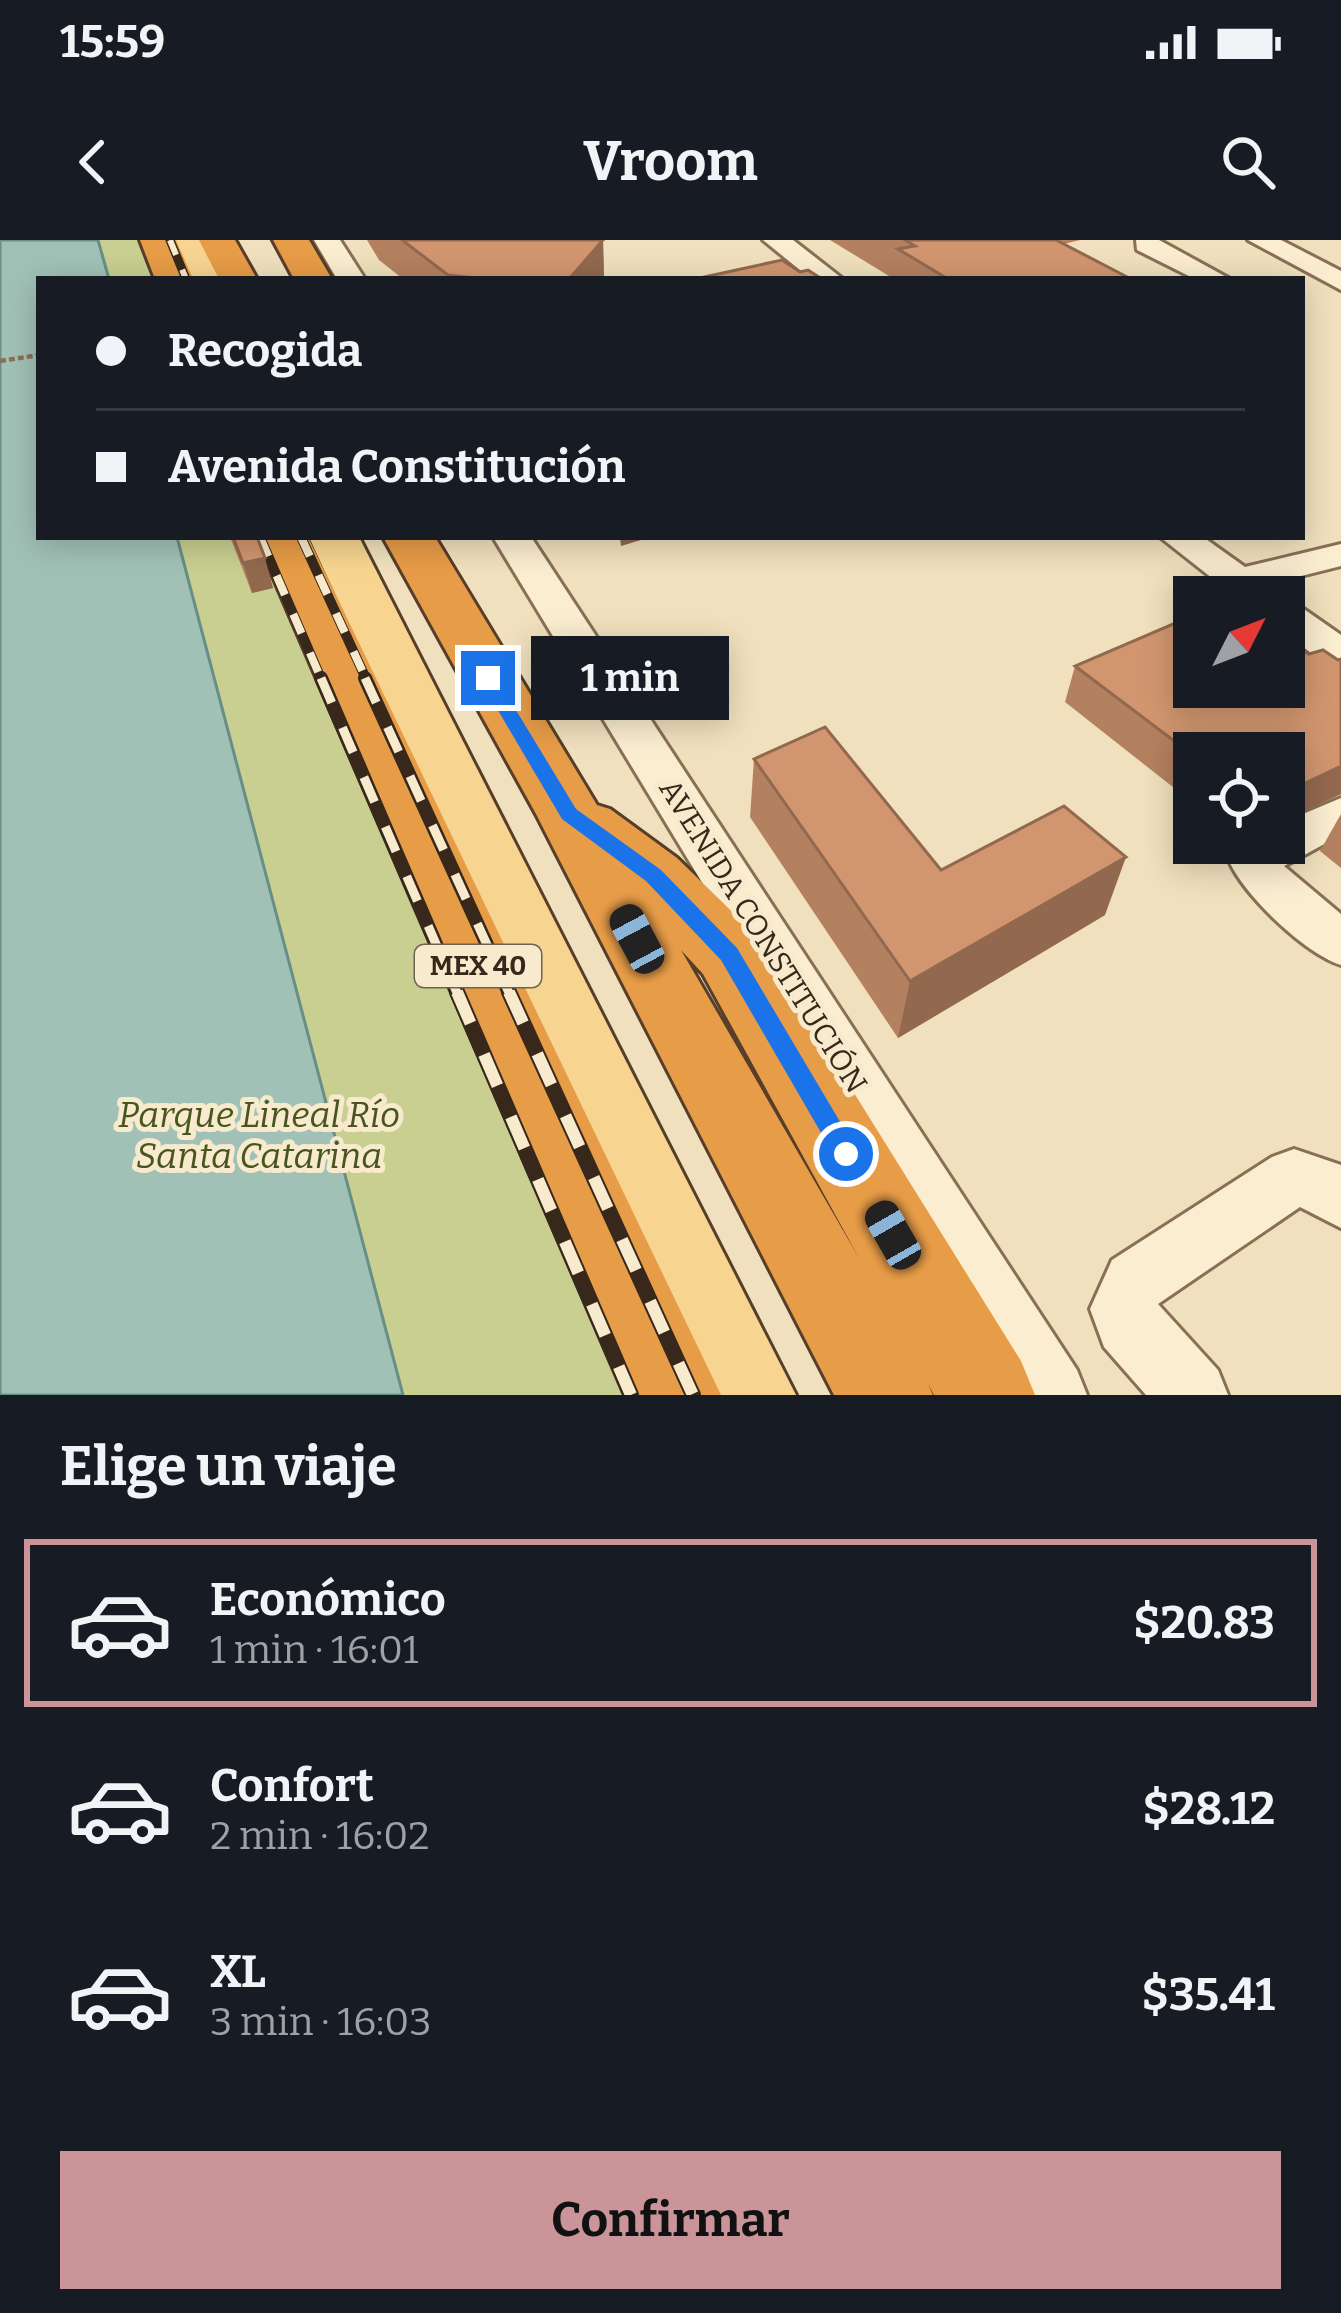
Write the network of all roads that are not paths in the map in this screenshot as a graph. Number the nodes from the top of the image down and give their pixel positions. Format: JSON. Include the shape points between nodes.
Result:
{"nodes":[{"id":1,"x":158,"y":240,"type":"edge"},
{"id":2,"x":190,"y":240,"type":"edge"},
{"id":3,"x":217,"y":240,"type":"edge"},
{"id":4,"x":251,"y":240,"type":"edge"},
{"id":5,"x":291,"y":240,"type":"edge"},
{"id":6,"x":326,"y":240,"type":"edge"},
{"id":7,"x":776,"y":240,"type":"edge"},
{"id":8,"x":1262,"y":240,"type":"edge"},
{"id":9,"x":1146,"y":244,"type":"dead end"},
{"id":10,"x":173,"y":276,"type":"edge"},
{"id":11,"x":207,"y":276,"type":"edge"},
{"id":12,"x":236,"y":276,"type":"edge"},
{"id":13,"x":270,"y":276,"type":"edge"},
{"id":14,"x":311,"y":276,"type":"edge"},
{"id":15,"x":349,"y":276,"type":"edge"},
{"id":16,"x":825,"y":276,"type":"edge"},
{"id":17,"x":1210,"y":276,"type":"edge"},
{"id":18,"x":1341,"y":284,"type":"edge"},
{"id":19,"x":1305,"y":295,"type":"edge"},
{"id":20,"x":283,"y":540,"type":"edge"},
{"id":21,"x":335,"y":540,"type":"edge"},
{"id":22,"x":411,"y":540,"type":"edge"},
{"id":23,"x":445,"y":540,"type":"edge"},
{"id":24,"x":514,"y":540,"type":"edge"},
{"id":25,"x":1183,"y":540,"type":"edge"},
{"id":26,"x":1341,"y":555,"type":"edge"},
{"id":27,"x":1232,"y":576,"type":"edge"},
{"id":28,"x":1285,"y":576,"type":"edge"},
{"id":29,"x":1305,"y":629,"type":"edge"},
{"id":30,"x":467,"y":644,"type":"junction"},
{"id":31,"x":1341,"y":656,"type":"edge"},
{"id":32,"x":569,"y":814,"type":"junction"},
{"id":33,"x":1341,"y":815,"type":"edge"},
{"id":34,"x":1305,"y":833,"type":"edge"},
{"id":35,"x":1255,"y":864,"type":"edge"},
{"id":36,"x":1341,"y":944,"type":"edge"},
{"id":37,"x":1341,"y":1199,"type":"edge"},
{"id":38,"x":673,"y":1395,"type":"edge"},
{"id":39,"x":750,"y":1395,"type":"edge"},
{"id":40,"x":885,"y":1395,"type":"edge"},
{"id":41,"x":987,"y":1395,"type":"edge"},
{"id":42,"x":1052,"y":1395,"type":"edge"},
{"id":43,"x":1193,"y":1395,"type":"edge"}],
"edges":[{"from":1,"to":10,"type":"highway"},
{"from":2,"to":11,"type":"main road"},
{"from":3,"to":12,"type":"highway"},
{"from":4,"to":13,"type":"highway"},
{"from":5,"to":14,"type":"highway"},
{"from":6,"to":15,"type":"street"},
{"from":7,"to":16,"type":"street"},
{"from":8,"to":18,"type":"street"},
{"from":9,"to":17,"type":"street"},
{"from":18,"to":19,"type":"street"},
{"from":20,"to":38,"type":"highway","number":"MEX 40"},
{"from":21,"to":39,"type":"main road"},
{"from":22,"to":30,"type":"highway"},
{"from":23,"to":30,"type":"highway","via":[[468,592]]},
{"from":24,"to":42,"type":"street","name":"AVENIDA CONSTITUCIÓN"},
{"from":25,"to":27,"type":"street"},
{"from":26,"to":28,"type":"street"},
{"from":29,"to":31,"type":"street"},
{"from":30,"to":32,"type":"highway"},
{"from":32,"to":40,"type":"highway"},
{"from":32,"to":41,"type":"highway","via":[[653,875],[729,954]]},
{"from":33,"to":34,"type":"street"},
{"from":35,"to":36,"type":"street"},
{"from":37,"to":43,"type":"street","via":[[1294,1177],[1136,1282],[1123,1310],[1128,1324]]}]}
